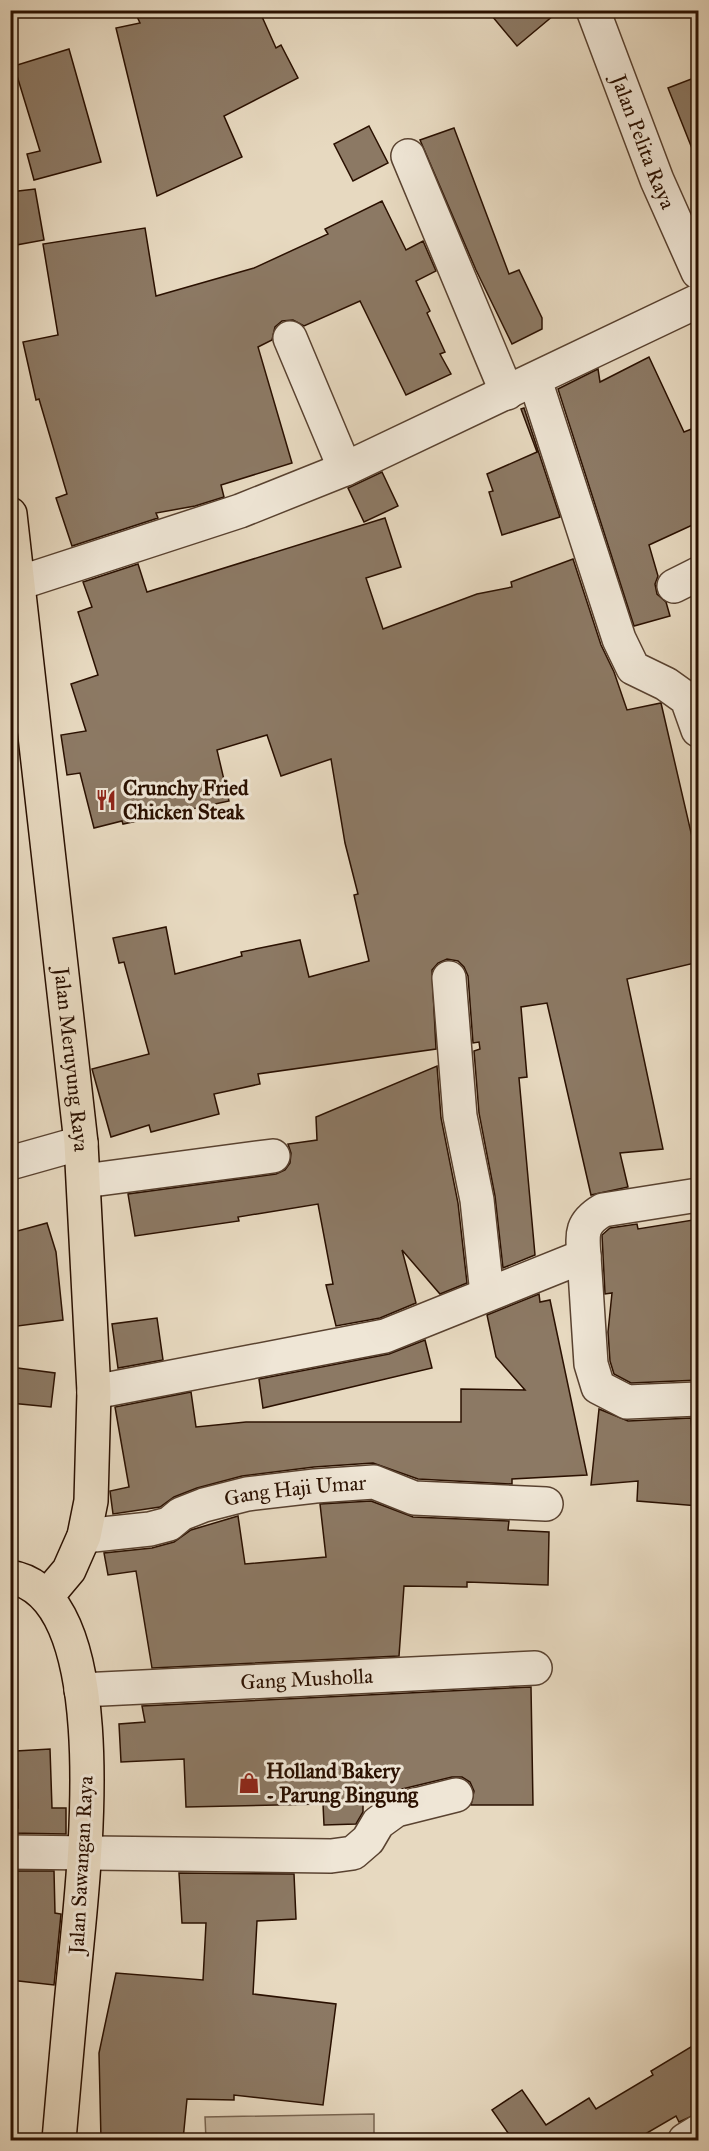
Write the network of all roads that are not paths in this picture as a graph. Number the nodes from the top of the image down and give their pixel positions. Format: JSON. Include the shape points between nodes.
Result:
{"nodes":[{"id":1,"x":593,"y":10,"type":"edge"},
{"id":2,"x":408,"y":156,"type":"dead end"},
{"id":3,"x":699,"y":272,"type":"edge"},
{"id":4,"x":699,"y":301,"type":"edge"},
{"id":5,"x":290,"y":338,"type":"dead end"},
{"id":6,"x":521,"y":387,"type":"junction"},
{"id":7,"x":345,"y":469,"type":"junction"},
{"id":8,"x":10,"y":514,"type":"edge"},
{"id":9,"x":19,"y":583,"type":"junction"},
{"id":10,"x":699,"y":730,"type":"edge"},
{"id":11,"x":449,"y":978,"type":"dead end"},
{"id":12,"x":81,"y":1143,"type":"junction"},
{"id":13,"x":273,"y":1156,"type":"dead end"},
{"id":14,"x":10,"y":1163,"type":"edge"},
{"id":15,"x":84,"y":1180,"type":"junction"},
{"id":16,"x":699,"y":1195,"type":"edge"},
{"id":17,"x":584,"y":1256,"type":"junction"},
{"id":18,"x":487,"y":1294,"type":"junction"},
{"id":19,"x":94,"y":1392,"type":"junction"},
{"id":20,"x":699,"y":1399,"type":"edge"},
{"id":21,"x":546,"y":1504,"type":"dead end"},
{"id":22,"x":84,"y":1536,"type":"junction"},
{"id":23,"x":10,"y":1577,"type":"edge"},
{"id":24,"x":48,"y":1595,"type":"junction"},
{"id":25,"x":535,"y":1668,"type":"dead end"},
{"id":26,"x":81,"y":1690,"type":"junction"},
{"id":27,"x":456,"y":1795,"type":"dead end"},
{"id":28,"x":10,"y":1852,"type":"edge"},
{"id":29,"x":85,"y":1854,"type":"junction"},
{"id":30,"x":699,"y":2132,"type":"edge"},
{"id":31,"x":59,"y":2140,"type":"edge"},
{"id":32,"x":686,"y":2140,"type":"edge"}],
"edges":[{"from":1,"to":3,"type":"street","name":"Jalan Pelita Raya","via":[[657,180]]},
{"from":2,"to":6,"type":"street"},
{"from":4,"to":6,"type":"street"},
{"from":5,"to":7,"type":"street"},
{"from":6,"to":7,"type":"street"},
{"from":6,"to":10,"type":"street","via":[[633,668],[687,699]]},
{"from":7,"to":9,"type":"street","via":[[240,511]]},
{"from":8,"to":9,"type":"main road","name":"Jalan Meruyung Raya"},
{"from":9,"to":12,"type":"main road","name":"Jalan Meruyung Raya"},
{"from":11,"to":18,"type":"street","via":[[460,1116],[477,1200]]},
{"from":12,"to":14,"type":"street"},
{"from":12,"to":15,"type":"main road","name":"Jalan Meruyung Raya"},
{"from":13,"to":15,"type":"street"},
{"from":15,"to":19,"type":"main road","name":"Jalan Meruyung Raya"},
{"from":16,"to":17,"type":"street","via":[[603,1210],[589,1218],[582,1234]]},
{"from":17,"to":18,"type":"street"},
{"from":17,"to":20,"type":"street","via":[[591,1364],[598,1387],[627,1402]]},
{"from":18,"to":19,"type":"street","via":[[385,1336]]},
{"from":19,"to":22,"type":"main road","name":"Jalan Meruyung Raya","via":[[91,1502]]},
{"from":21,"to":22,"type":"street","name":"Gang Haji Umar","via":[[414,1498],[374,1482],[315,1486],[247,1494],[204,1505],[181,1514],[169,1524],[150,1529]]},
{"from":22,"to":24,"type":"main road","name":"Jalan Meruyung Raya","via":[[69,1570]]},
{"from":23,"to":24,"type":"main road"},
{"from":24,"to":26,"type":"main road","name":"Jalan Sawangan Raya","via":[[67,1630]]},
{"from":25,"to":26,"type":"street","name":"Gang Musholla"},
{"from":26,"to":29,"type":"main road","name":"Jalan Sawangan Raya","via":[[87,1750]]},
{"from":27,"to":29,"type":"street","via":[[396,1810],[378,1823],[368,1840],[352,1853]]},
{"from":28,"to":29,"type":"street"},
{"from":29,"to":31,"type":"main road","name":"Jalan Sawangan Raya"},
{"from":30,"to":32,"type":"street"}]}
